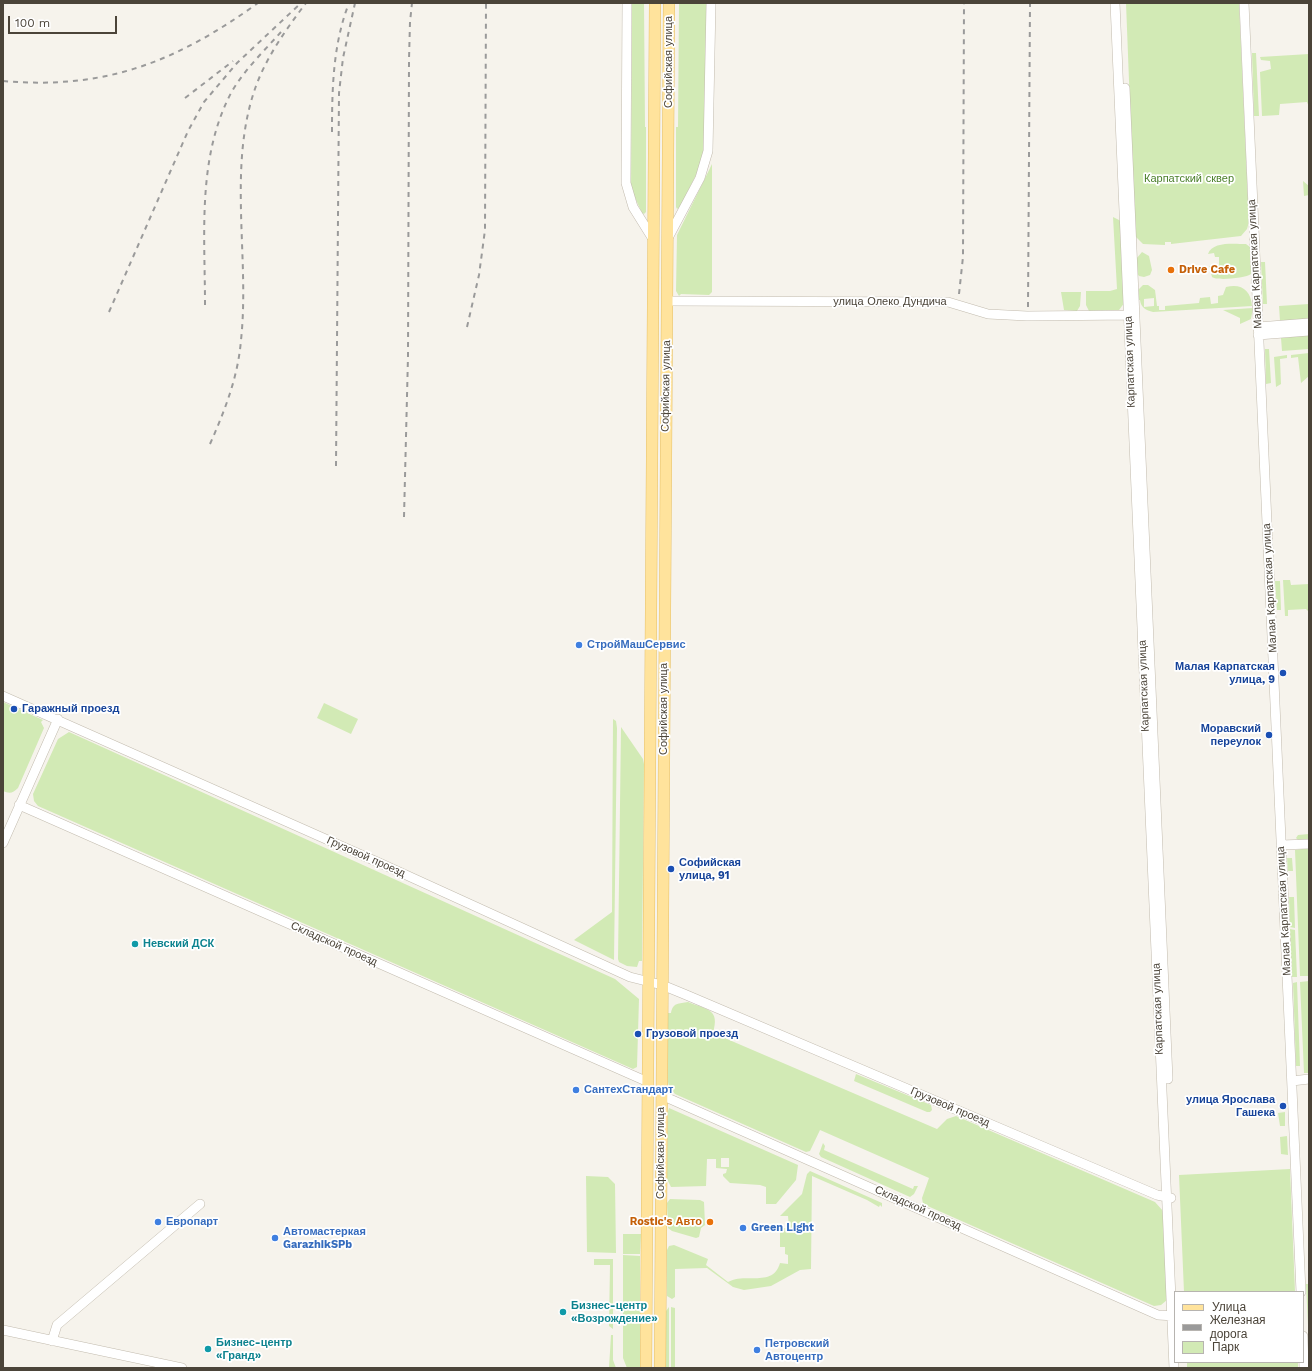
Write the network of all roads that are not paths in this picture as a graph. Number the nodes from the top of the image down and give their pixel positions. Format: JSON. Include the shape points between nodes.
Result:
{"nodes":[{"id":1,"x":627,"y":3,"type":"edge"},
{"id":2,"x":655,"y":3,"type":"edge"},
{"id":3,"x":669,"y":3,"type":"edge"},
{"id":4,"x":711,"y":3,"type":"edge"},
{"id":5,"x":1116,"y":3,"type":"edge"},
{"id":6,"x":1122,"y":3,"type":"edge"},
{"id":7,"x":1244,"y":3,"type":"edge"},
{"id":8,"x":653,"y":238,"type":"junction"},
{"id":9,"x":668,"y":238,"type":"junction"},
{"id":10,"x":667,"y":301,"type":"junction"},
{"id":11,"x":1132,"y":315,"type":"junction"},
{"id":12,"x":1309,"y":323,"type":"edge"},
{"id":13,"x":1258,"y":331,"type":"junction"},
{"id":14,"x":1309,"y":331,"type":"edge"},
{"id":15,"x":3,"y":696,"type":"edge"},
{"id":16,"x":58,"y":719,"type":"junction"},
{"id":17,"x":19,"y":805,"type":"junction"},
{"id":18,"x":3,"y":843,"type":"edge"},
{"id":19,"x":1309,"y":844,"type":"edge"},
{"id":20,"x":1281,"y":846,"type":"junction"},
{"id":21,"x":649,"y":983,"type":"junction"},
{"id":22,"x":662,"y":985,"type":"junction"},
{"id":23,"x":1309,"y":1079,"type":"edge"},
{"id":24,"x":1292,"y":1081,"type":"junction"},
{"id":25,"x":648,"y":1082,"type":"junction"},
{"id":26,"x":661,"y":1095,"type":"junction"},
{"id":27,"x":1170,"y":1198,"type":"junction"},
{"id":28,"x":200,"y":1204,"type":"dead end"},
{"id":29,"x":1176,"y":1291,"type":"edge"},
{"id":30,"x":1301,"y":1291,"type":"edge"},
{"id":31,"x":1173,"y":1316,"type":"edge"},
{"id":32,"x":3,"y":1330,"type":"edge"},
{"id":33,"x":52,"y":1340,"type":"junction"},
{"id":34,"x":182,"y":1368,"type":"edge"},
{"id":35,"x":646,"y":1368,"type":"edge"},
{"id":36,"x":660,"y":1368,"type":"edge"},
{"id":37,"x":1174,"y":1368,"type":"edge"}],
"edges":[{"from":1,"to":8,"type":"street","via":[[626,183],[633,208]]},
{"from":2,"to":8,"type":"main road","name":"Софийская улица"},
{"from":3,"to":9,"type":"main road","name":"Софийская улица"},
{"from":4,"to":9,"type":"street","via":[[708,151],[700,178]]},
{"from":5,"to":11,"type":"street","name":"Карпатская улица"},
{"from":6,"to":11,"type":"street","name":"Карпатская улица"},
{"from":7,"to":13,"type":"street","name":"Малая Карпатская улица"},
{"from":8,"to":21,"type":"main road","name":"Софийская улица"},
{"from":9,"to":10,"type":"main road","name":"Софийская улица"},
{"from":10,"to":11,"type":"street","name":"улица Олеко Дундича","via":[[948,302],[988,314]]},
{"from":10,"to":22,"type":"main road","name":"Софийская улица"},
{"from":11,"to":27,"type":"street","name":"Карпатская улица"},
{"from":12,"to":13,"type":"street"},
{"from":13,"to":14,"type":"street"},
{"from":13,"to":20,"type":"street","name":"Малая Карпатская улица"},
{"from":15,"to":16,"type":"street","name":"Грузовой проезд"},
{"from":16,"to":17,"type":"street"},
{"from":16,"to":21,"type":"street","name":"Грузовой проезд","via":[[630,977]]},
{"from":17,"to":18,"type":"street"},
{"from":17,"to":25,"type":"street","name":"Складской проезд"},
{"from":19,"to":20,"type":"street"},
{"from":20,"to":24,"type":"street","name":"Малая Карпатская улица"},
{"from":21,"to":22,"type":"street","name":"Грузовой проезд"},
{"from":21,"to":25,"type":"main road","name":"Софийская улица"},
{"from":22,"to":26,"type":"main road","name":"Софийская улица"},
{"from":22,"to":27,"type":"street","name":"Грузовой проезд"},
{"from":23,"to":24,"type":"street"},
{"from":24,"to":30,"type":"street","name":"Малая Карпатская улица"},
{"from":25,"to":35,"type":"main road","name":"Софийская улица"},
{"from":26,"to":31,"type":"street","name":"Складской проезд","via":[[1154,1313]]},
{"from":26,"to":36,"type":"main road","name":"Софийская улица"},
{"from":27,"to":29,"type":"street","name":"Карпатская улица"},
{"from":27,"to":31,"type":"street","name":"Карпатская улица"},
{"from":28,"to":33,"type":"street","via":[[57,1325]]},
{"from":31,"to":37,"type":"street","name":"Карпатская улица"},
{"from":32,"to":33,"type":"street"},
{"from":33,"to":34,"type":"street"}]}
